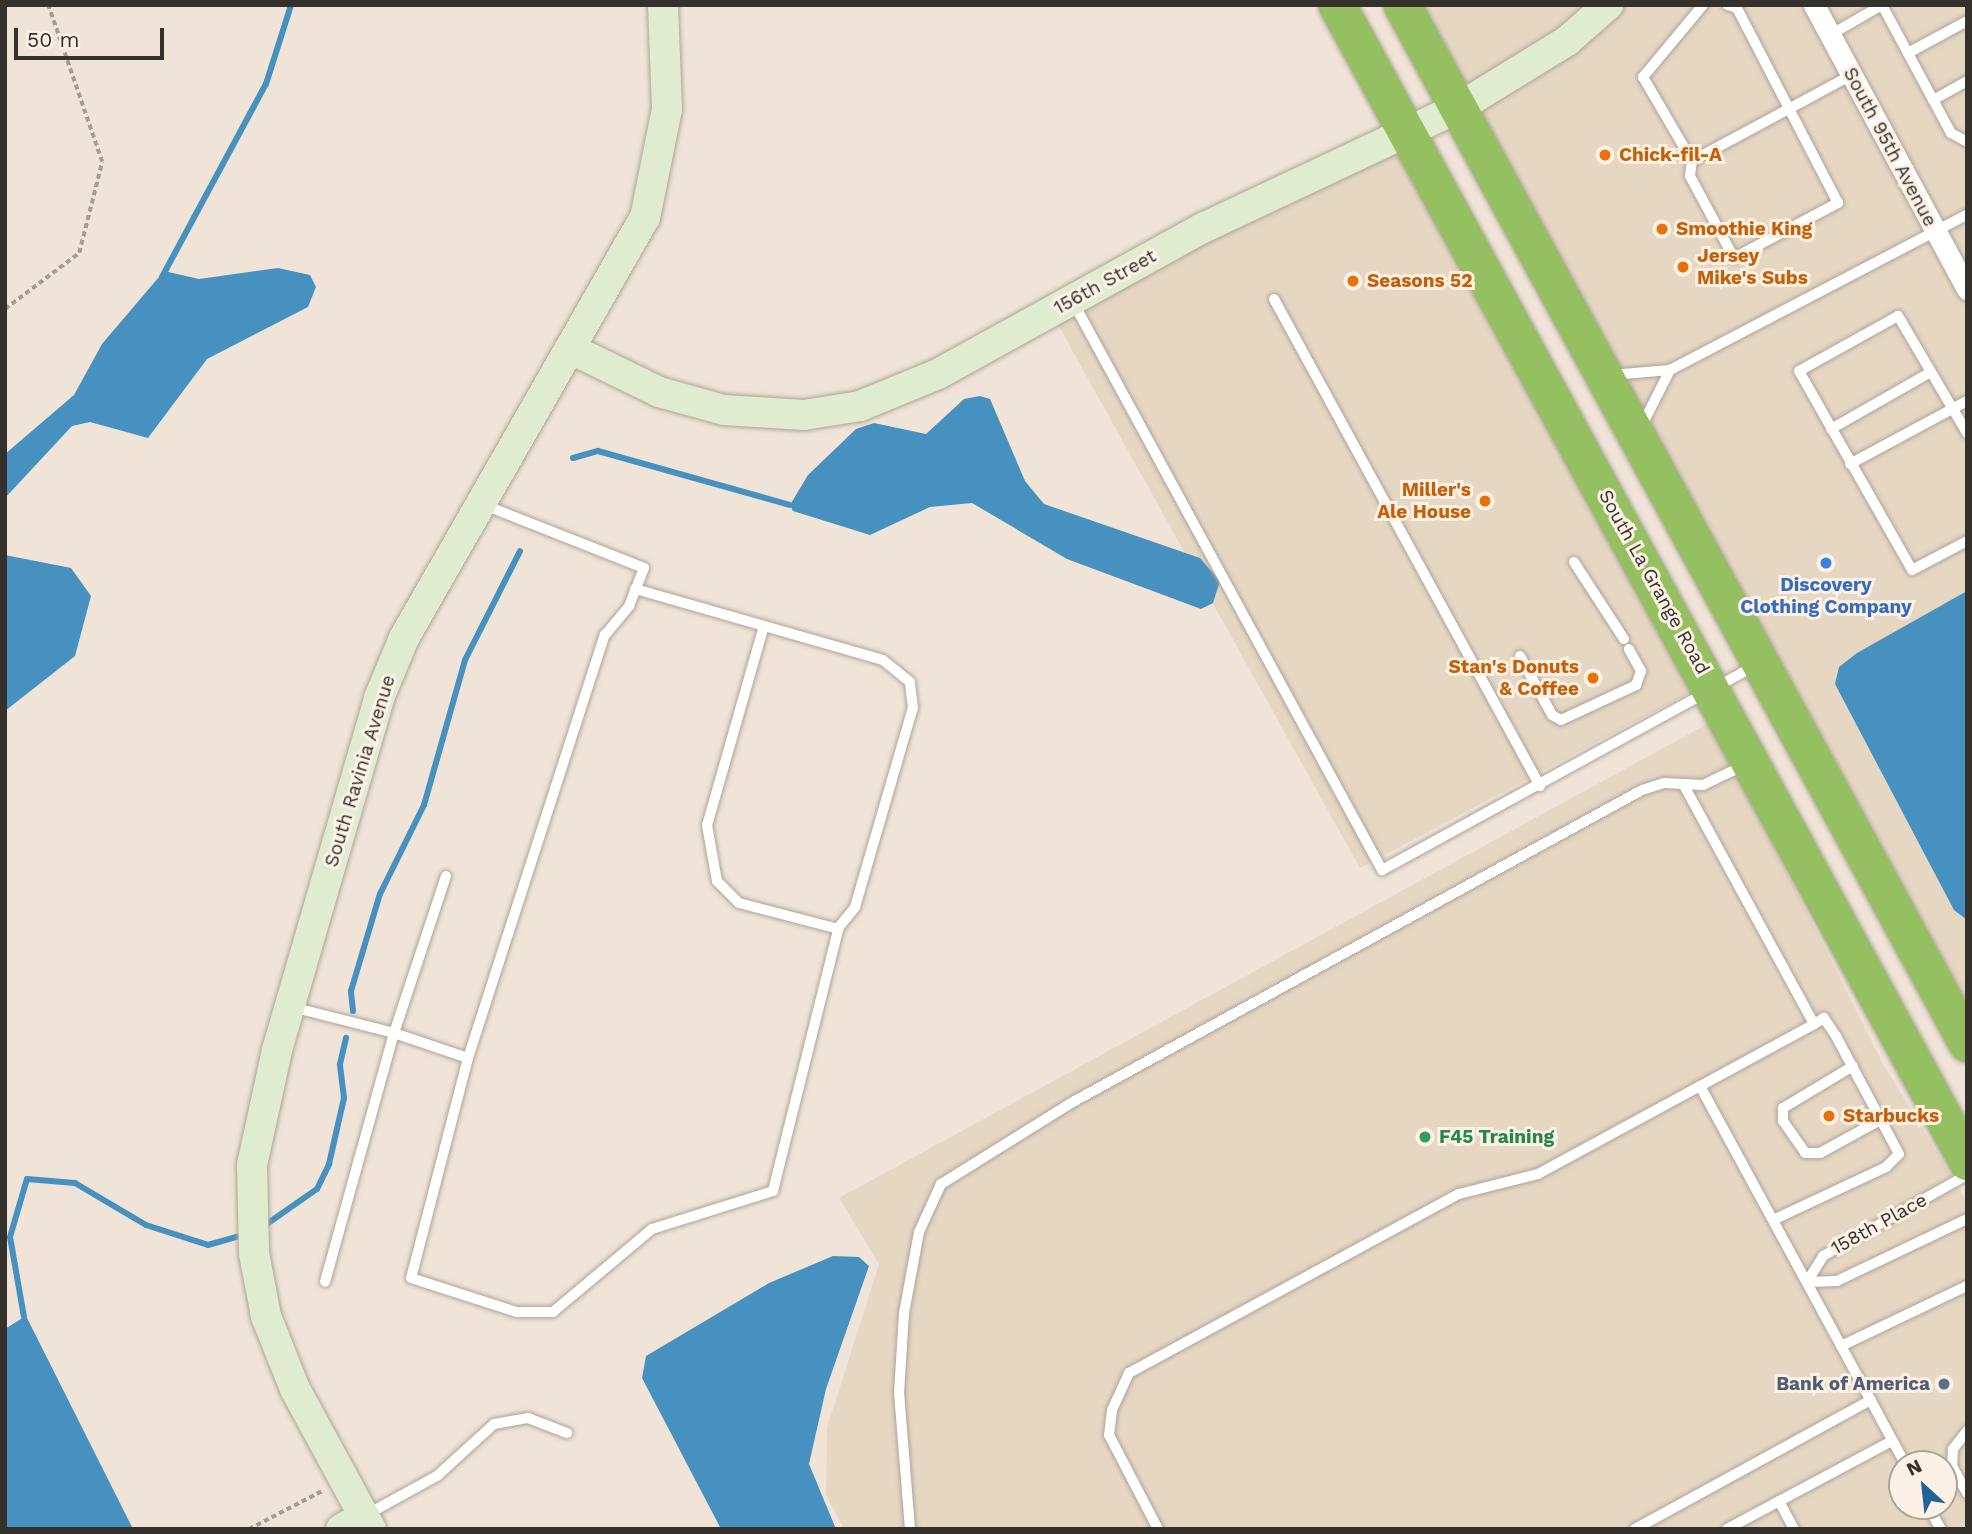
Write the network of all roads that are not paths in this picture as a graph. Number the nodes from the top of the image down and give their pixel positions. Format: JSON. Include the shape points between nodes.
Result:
{"nodes":[{"id":1,"x":663,"y":5,"type":"edge"},
{"id":2,"x":1337,"y":5,"type":"edge"},
{"id":3,"x":1402,"y":5,"type":"edge"},
{"id":4,"x":1608,"y":5,"type":"edge"},
{"id":5,"x":1703,"y":5,"type":"edge"},
{"id":6,"x":1727,"y":5,"type":"edge"},
{"id":7,"x":1814,"y":5,"type":"edge"},
{"id":8,"x":1882,"y":5,"type":"edge"},
{"id":9,"x":1967,"y":21,"type":"edge"},
{"id":10,"x":1830,"y":35,"type":"junction"},
{"id":11,"x":1908,"y":53,"type":"junction"},
{"id":12,"x":1852,"y":75,"type":"junction"},
{"id":13,"x":1967,"y":81,"type":"edge"},
{"id":14,"x":1933,"y":100,"type":"junction"},
{"id":15,"x":1458,"y":108,"type":"junction"},
{"id":16,"x":1789,"y":108,"type":"junction"},
{"id":17,"x":1406,"y":135,"type":"junction"},
{"id":18,"x":1967,"y":142,"type":"edge"},
{"id":19,"x":1692,"y":161,"type":"junction"},
{"id":20,"x":1967,"y":215,"type":"edge"},
{"id":21,"x":1936,"y":233,"type":"junction"},
{"id":22,"x":1967,"y":289,"type":"edge"},
{"id":23,"x":1274,"y":299,"type":"dead end"},
{"id":24,"x":1072,"y":300,"type":"junction"},
{"id":25,"x":573,"y":350,"type":"junction"},
{"id":26,"x":1670,"y":370,"type":"junction"},
{"id":27,"x":1931,"y":372,"type":"junction"},
{"id":28,"x":1602,"y":376,"type":"junction"},
{"id":29,"x":1967,"y":401,"type":"edge"},
{"id":30,"x":1953,"y":409,"type":"junction"},
{"id":31,"x":1831,"y":429,"type":"junction"},
{"id":32,"x":1967,"y":433,"type":"edge"},
{"id":33,"x":1635,"y":437,"type":"junction"},
{"id":34,"x":1850,"y":464,"type":"junction"},
{"id":35,"x":483,"y":504,"type":"junction"},
{"id":36,"x":1967,"y":541,"type":"edge"},
{"id":37,"x":1574,"y":562,"type":"dead end"},
{"id":38,"x":635,"y":590,"type":"junction"},
{"id":39,"x":763,"y":629,"type":"junction"},
{"id":40,"x":1520,"y":656,"type":"dead end"},
{"id":41,"x":1757,"y":665,"type":"junction"},
{"id":42,"x":1713,"y":690,"type":"junction"},
{"id":43,"x":1751,"y":762,"type":"junction"},
{"id":44,"x":1682,"y":784,"type":"junction"},
{"id":45,"x":1540,"y":786,"type":"junction"},
{"id":46,"x":446,"y":876,"type":"dead end"},
{"id":47,"x":839,"y":929,"type":"junction"},
{"id":48,"x":290,"y":1007,"type":"junction"},
{"id":49,"x":1814,"y":1024,"type":"junction"},
{"id":50,"x":394,"y":1033,"type":"junction"},
{"id":51,"x":1967,"y":1044,"type":"edge"},
{"id":52,"x":468,"y":1058,"type":"junction"},
{"id":53,"x":1853,"y":1066,"type":"junction"},
{"id":54,"x":1700,"y":1086,"type":"junction"},
{"id":55,"x":1882,"y":1119,"type":"junction"},
{"id":56,"x":1967,"y":1161,"type":"edge"},
{"id":57,"x":1967,"y":1175,"type":"edge"},
{"id":58,"x":1967,"y":1219,"type":"edge"},
{"id":59,"x":1773,"y":1220,"type":"junction"},
{"id":60,"x":326,"y":1282,"type":"dead end"},
{"id":61,"x":1807,"y":1282,"type":"junction"},
{"id":62,"x":1967,"y":1286,"type":"edge"},
{"id":63,"x":1841,"y":1346,"type":"junction"},
{"id":64,"x":1871,"y":1400,"type":"junction"},
{"id":65,"x":1967,"y":1431,"type":"edge"},
{"id":66,"x":567,"y":1433,"type":"dead end"},
{"id":67,"x":1892,"y":1441,"type":"junction"},
{"id":68,"x":1897,"y":1450,"type":"edge"},
{"id":69,"x":1967,"y":1493,"type":"edge"},
{"id":70,"x":1779,"y":1501,"type":"junction"},
{"id":71,"x":359,"y":1525,"type":"edge"},
{"id":72,"x":910,"y":1529,"type":"edge"},
{"id":73,"x":1158,"y":1529,"type":"edge"},
{"id":74,"x":1635,"y":1529,"type":"edge"},
{"id":75,"x":1727,"y":1529,"type":"edge"},
{"id":76,"x":1794,"y":1529,"type":"edge"}],
"edges":[{"from":1,"to":25,"type":"street","name":"South Ravinia Avenue","via":[[667,109],[660,162],[645,218]]},
{"from":2,"to":17,"type":"highway","name":"South La Grange Road"},
{"from":3,"to":15,"type":"highway"},
{"from":4,"to":15,"type":"street","name":"156th Street","via":[[1567,41]]},
{"from":5,"to":19,"type":"lane","via":[[1643,77]]},
{"from":6,"to":16,"type":"lane","via":[[1737,8]]},
{"from":7,"to":10,"type":"street","name":"South 95th Avenue"},
{"from":8,"to":10,"type":"lane"},
{"from":8,"to":11,"type":"lane"},
{"from":9,"to":11,"type":"lane"},
{"from":10,"to":12,"type":"street","name":"South 95th Avenue"},
{"from":11,"to":14,"type":"lane"},
{"from":12,"to":16,"type":"lane"},
{"from":12,"to":21,"type":"street","name":"South 95th Avenue"},
{"from":13,"to":14,"type":"lane"},
{"from":14,"to":18,"type":"lane","via":[[1951,133]]},
{"from":15,"to":17,"type":"street","name":"156th Street"},
{"from":15,"to":28,"type":"highway"},
{"from":16,"to":19,"type":"lane"},
{"from":16,"to":19,"type":"lane","via":[[1838,203],[1734,258],[1690,176]]},
{"from":17,"to":24,"type":"street","name":"156th Street","via":[[1203,228]]},
{"from":17,"to":42,"type":"highway","name":"South La Grange Road"},
{"from":20,"to":21,"type":"lane"},
{"from":21,"to":22,"type":"street","name":"South 95th Avenue"},
{"from":21,"to":26,"type":"lane"},
{"from":23,"to":45,"type":"lane"},
{"from":24,"to":25,"type":"street","name":"156th Street","via":[[900,392],[804,415],[763,415],[690,402]]},
{"from":24,"to":45,"type":"lane","via":[[1382,870]]},
{"from":25,"to":35,"type":"street","name":"South Ravinia Avenue"},
{"from":26,"to":28,"type":"lane"},
{"from":26,"to":33,"type":"lane"},
{"from":27,"to":30,"type":"lane"},
{"from":27,"to":31,"type":"lane"},
{"from":27,"to":31,"type":"lane","via":[[1898,316],[1799,371]]},
{"from":28,"to":33,"type":"highway"},
{"from":29,"to":30,"type":"lane"},
{"from":30,"to":32,"type":"lane"},
{"from":30,"to":34,"type":"lane"},
{"from":31,"to":34,"type":"lane"},
{"from":33,"to":41,"type":"highway"},
{"from":34,"to":36,"type":"lane","via":[[1912,570]]},
{"from":35,"to":38,"type":"lane","via":[[644,568]]},
{"from":35,"to":48,"type":"street","name":"South Ravinia Avenue","via":[[404,638],[379,698]]},
{"from":37,"to":40,"type":"lane","via":[[1641,671],[1636,685],[1561,720],[1552,715]]},
{"from":38,"to":39,"type":"lane"},
{"from":38,"to":52,"type":"lane","via":[[605,635]]},
{"from":39,"to":47,"type":"lane","via":[[707,825],[717,881],[739,903]]},
{"from":39,"to":47,"type":"lane","via":[[883,660],[910,682],[913,709],[855,907]]},
{"from":41,"to":42,"type":"lane"},
{"from":41,"to":51,"type":"highway"},
{"from":42,"to":43,"type":"highway","name":"South La Grange Road"},
{"from":42,"to":45,"type":"lane"},
{"from":43,"to":44,"type":"lane","via":[[1703,785]]},
{"from":43,"to":56,"type":"highway","name":"South La Grange Road"},
{"from":44,"to":49,"type":"lane"},
{"from":44,"to":72,"type":"lane","via":[[1642,790],[1071,1103],[942,1184],[919,1232],[904,1313],[899,1393]]},
{"from":46,"to":50,"type":"lane"},
{"from":47,"to":52,"type":"lane","via":[[773,1191],[652,1229],[553,1312],[517,1312],[411,1278]]},
{"from":48,"to":50,"type":"lane"},
{"from":48,"to":71,"type":"street","name":"South Ravinia Avenue","via":[[252,1165],[254,1253],[266,1316],[295,1389],[344,1480]]},
{"from":49,"to":53,"type":"lane","via":[[1824,1018]]},
{"from":49,"to":54,"type":"lane"},
{"from":50,"to":52,"type":"lane"},
{"from":50,"to":60,"type":"lane"},
{"from":53,"to":55,"type":"lane"},
{"from":53,"to":55,"type":"lane","via":[[1783,1108],[1783,1121],[1805,1153],[1820,1153]]},
{"from":54,"to":59,"type":"lane"},
{"from":54,"to":73,"type":"lane","via":[[1538,1174],[1460,1194],[1129,1373],[1112,1410],[1110,1435]]},
{"from":55,"to":59,"type":"lane","via":[[1899,1154],[1886,1167]]},
{"from":57,"to":61,"type":"lane","name":"158th Place","via":[[1823,1256]]},
{"from":58,"to":61,"type":"lane","name":"158th Place","via":[[1838,1281]]},
{"from":59,"to":61,"type":"lane"},
{"from":61,"to":63,"type":"lane"},
{"from":62,"to":63,"type":"lane"},
{"from":63,"to":64,"type":"lane"},
{"from":64,"to":67,"type":"lane"},
{"from":64,"to":74,"type":"lane"},
{"from":65,"to":69,"type":"lane","via":[[1953,1449],[1952,1466]]},
{"from":66,"to":71,"type":"lane","via":[[528,1418],[494,1424],[437,1476]]},
{"from":67,"to":68,"type":"lane"},
{"from":67,"to":70,"type":"lane"},
{"from":70,"to":75,"type":"lane"},
{"from":70,"to":76,"type":"lane"}]}
